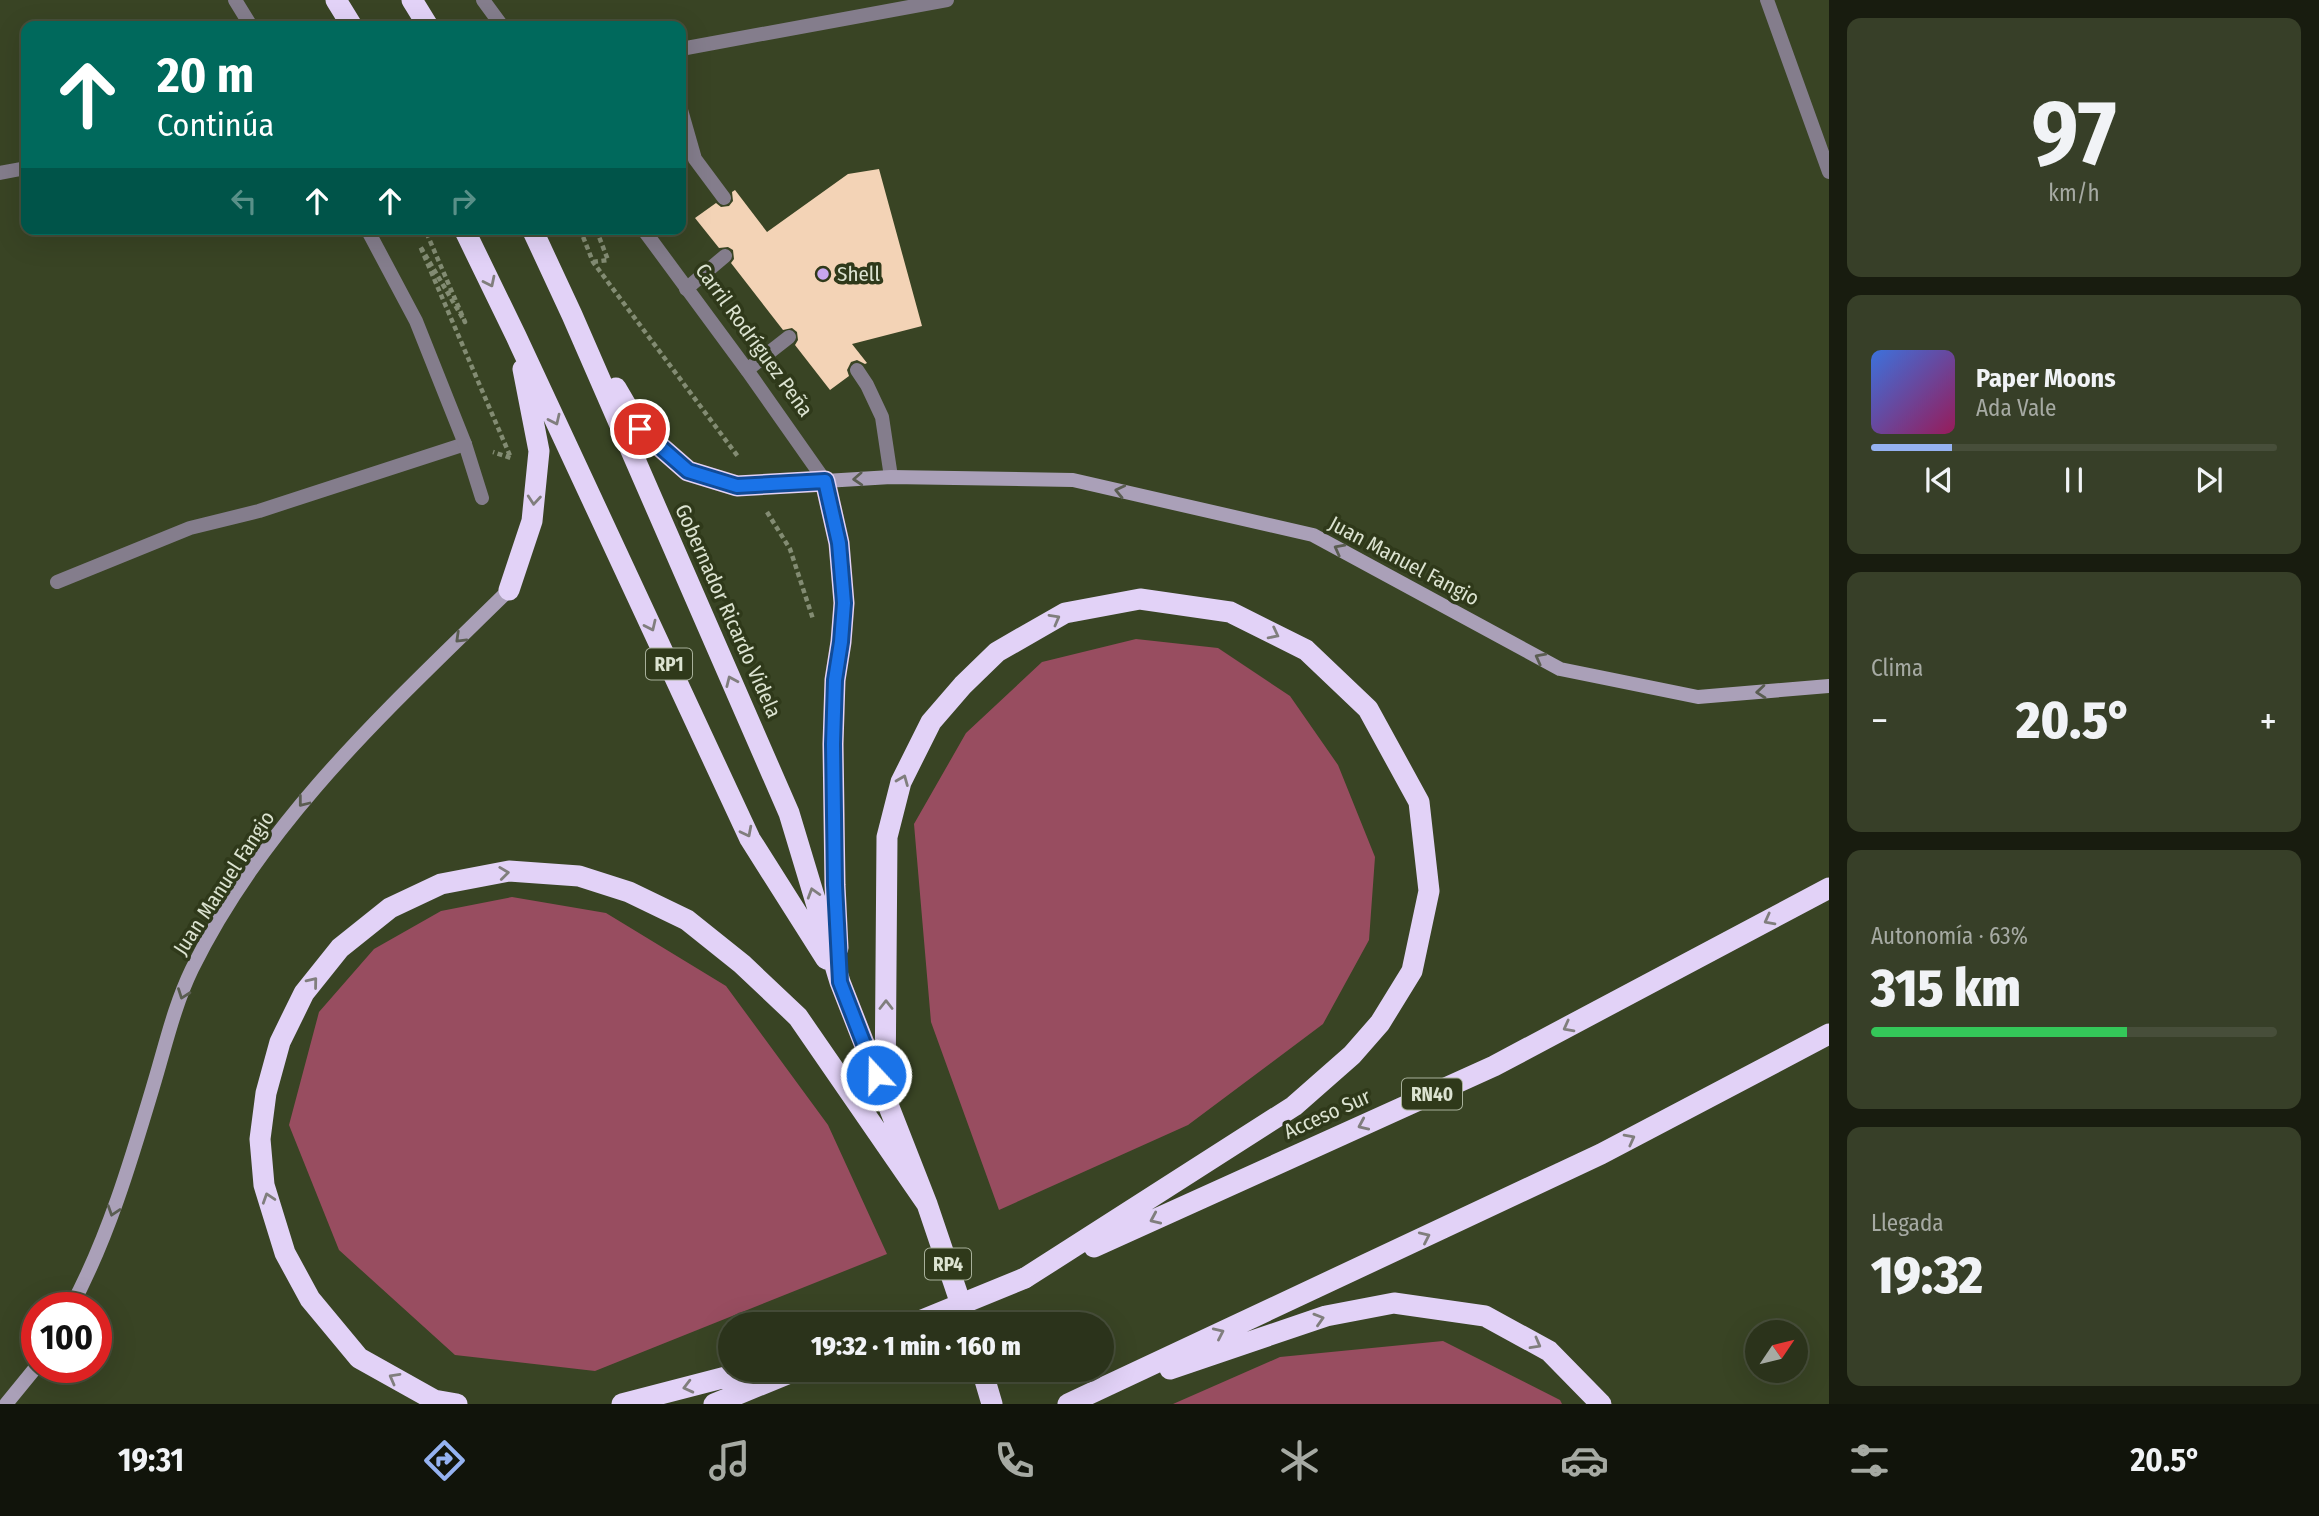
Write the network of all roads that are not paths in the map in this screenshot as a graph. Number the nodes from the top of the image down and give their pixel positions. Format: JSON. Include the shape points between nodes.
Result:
{"nodes":[{"id":1,"x":235,"y":0,"type":"edge"},
{"id":2,"x":336,"y":0,"type":"edge"},
{"id":3,"x":412,"y":0,"type":"edge"},
{"id":4,"x":483,"y":0,"type":"edge"},
{"id":5,"x":947,"y":0,"type":"edge"},
{"id":6,"x":1767,"y":0,"type":"edge"},
{"id":7,"x":248,"y":21,"type":"edge"},
{"id":8,"x":349,"y":21,"type":"edge"},
{"id":9,"x":425,"y":21,"type":"edge"},
{"id":10,"x":498,"y":21,"type":"edge"},
{"id":11,"x":686,"y":48,"type":"edge"},
{"id":12,"x":686,"y":128,"type":"edge"},
{"id":13,"x":21,"y":169,"type":"edge"},
{"id":14,"x":1829,"y":172,"type":"edge"},
{"id":15,"x":0,"y":173,"type":"edge"},
{"id":16,"x":724,"y":198,"type":"dead end"},
{"id":17,"x":370,"y":235,"type":"edge"},
{"id":18,"x":467,"y":235,"type":"edge"},
{"id":19,"x":535,"y":235,"type":"edge"},
{"id":20,"x":647,"y":235,"type":"edge"},
{"id":21,"x":725,"y":256,"type":"dead end"},
{"id":22,"x":686,"y":289,"type":"junction"},
{"id":23,"x":572,"y":315,"type":"junction"},
{"id":24,"x":516,"y":336,"type":"junction"},
{"id":25,"x":789,"y":337,"type":"dead end"},
{"id":26,"x":747,"y":370,"type":"junction"},
{"id":27,"x":857,"y":370,"type":"dead end"},
{"id":28,"x":465,"y":444,"type":"junction"},
{"id":29,"x":891,"y":477,"type":"junction"},
{"id":30,"x":825,"y":481,"type":"junction"},
{"id":31,"x":482,"y":498,"type":"dead end"},
{"id":32,"x":57,"y":582,"type":"dead end"},
{"id":33,"x":509,"y":590,"type":"joint"},
{"id":34,"x":1829,"y":685,"type":"edge"},
{"id":35,"x":1829,"y":888,"type":"edge"},
{"id":36,"x":840,"y":982,"type":"junction"},
{"id":37,"x":1829,"y":1034,"type":"edge"},
{"id":38,"x":885,"y":1098,"type":"junction"},
{"id":39,"x":927,"y":1205,"type":"junction"},
{"id":40,"x":1025,"y":1278,"type":"junction"},
{"id":41,"x":78,"y":1292,"type":"edge"},
{"id":42,"x":941,"y":1312,"type":"edge"},
{"id":43,"x":964,"y":1312,"type":"edge"},
{"id":44,"x":718,"y":1379,"type":"edge"},
{"id":45,"x":768,"y":1382,"type":"edge"},
{"id":46,"x":986,"y":1382,"type":"edge"},
{"id":47,"x":23,"y":1383,"type":"edge"},
{"id":48,"x":6,"y":1404,"type":"edge"},
{"id":49,"x":457,"y":1404,"type":"edge"},
{"id":50,"x":622,"y":1404,"type":"edge"},
{"id":51,"x":714,"y":1404,"type":"edge"},
{"id":52,"x":992,"y":1404,"type":"edge"},
{"id":53,"x":1068,"y":1404,"type":"edge"},
{"id":54,"x":1601,"y":1404,"type":"edge"}],
"edges":[{"from":1,"to":7,"type":"street"},
{"from":2,"to":8,"type":"highway"},
{"from":3,"to":9,"type":"highway"},
{"from":4,"to":10,"type":"street"},
{"from":5,"to":11,"type":"street"},
{"from":6,"to":14,"type":"street"},
{"from":12,"to":16,"type":"street","via":[[695,159]]},
{"from":13,"to":15,"type":"street"},
{"from":17,"to":28,"type":"street","via":[[416,321]]},
{"from":18,"to":24,"type":"highway","name":"Gobernador Ricardo Videla","number":"RP1","one_way":true},
{"from":19,"to":23,"type":"highway","name":"Gobernador Ricardo Videla","number":"RP1"},
{"from":20,"to":22,"type":"street","name":"Carril Rodríguez Peña"},
{"from":21,"to":22,"type":"street"},
{"from":22,"to":26,"type":"street","name":"Carril Rodríguez Peña"},
{"from":23,"to":30,"type":"highway","via":[[640,429],[688,471],[737,486]]},
{"from":36,"to":23,"type":"highway","name":"Gobernador Ricardo Videla","number":"RP1","one_way":true,"via":[[789,813]]},
{"from":24,"to":33,"type":"highway","one_way":true,"via":[[538,451],[532,521]]},
{"from":24,"to":36,"type":"highway","name":"Gobernador Ricardo Videla","number":"RP1","one_way":true,"via":[[750,839]]},
{"from":25,"to":26,"type":"street"},
{"from":26,"to":30,"type":"street","name":"Carril Rodríguez Peña"},
{"from":27,"to":29,"type":"street","via":[[882,416]]},
{"from":28,"to":31,"type":"street"},
{"from":28,"to":32,"type":"street","via":[[258,511],[190,528]]},
{"from":29,"to":30,"type":"main road","name":"Juan Manuel Fangio","one_way":true},
{"from":34,"to":29,"type":"main road","name":"Juan Manuel Fangio","one_way":true,"via":[[1698,697],[1560,669],[1314,535],[1073,480]]},
{"from":30,"to":36,"type":"highway","via":[[839,543],[844,603],[833,757]]},
{"from":33,"to":41,"type":"main road","name":"Juan Manuel Fangio","one_way":true,"via":[[357,739],[309,794],[214,929],[191,971],[105,1235]]},
{"from":35,"to":40,"type":"highway","name":"Acceso Sur","number":"RN40","one_way":true,"via":[[1494,1066]]},
{"from":36,"to":38,"type":"highway","name":"Gobernador Ricardo Videla","number":"RP4"},
{"from":53,"to":37,"type":"highway","one_way":true,"via":[[1601,1154]]},
{"from":38,"to":39,"type":"highway","name":"Gobernador Ricardo Videla","number":"RP4"},
{"from":38,"to":40,"type":"highway","one_way":true,"via":[[887,837],[901,782],[932,722],[998,652],[1065,613],[1140,599],[1230,612],[1306,650],[1368,709],[1419,802],[1429,891],[1412,971],[1380,1023],[1352,1055],[1294,1106]]},
{"from":39,"to":43,"type":"highway","name":"Gobernador Ricardo Videla","number":"RP4"},
{"from":49,"to":39,"type":"highway","one_way":true,"via":[[434,1400],[359,1358],[310,1299],[285,1253],[267,1197],[260,1139],[280,1042],[304,993],[340,948],[390,908],[442,884],[509,871],[579,876],[629,892],[687,920],[798,1017]]},
{"from":40,"to":42,"type":"highway","name":"Acceso Sur","number":"RN40","bridge":true},
{"from":44,"to":50,"type":"highway","one_way":true},
{"from":45,"to":51,"type":"highway"},
{"from":46,"to":52,"type":"highway"},
{"from":47,"to":48,"type":"main road"},
{"from":53,"to":54,"type":"highway","one_way":true,"via":[[1326,1316],[1394,1303],[1485,1316],[1549,1351]]}]}
